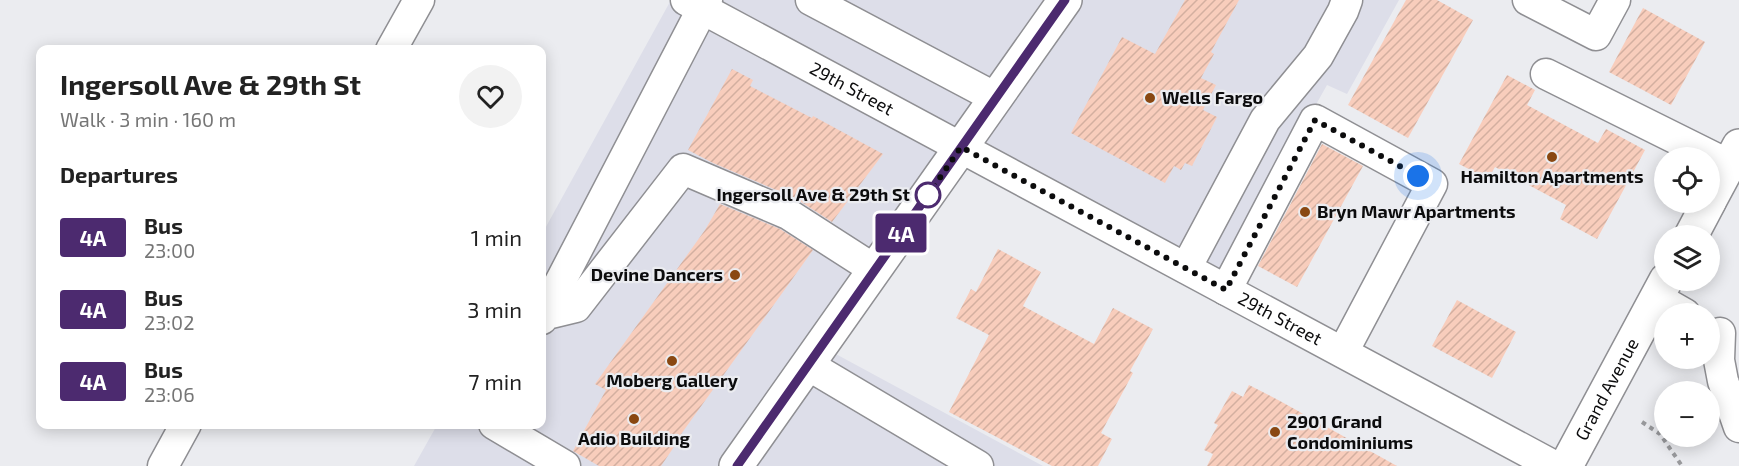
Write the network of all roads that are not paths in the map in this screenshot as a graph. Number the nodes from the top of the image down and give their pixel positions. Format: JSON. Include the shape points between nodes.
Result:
{"nodes":[{"id":1,"x":418,"y":0,"type":"edge"},
{"id":2,"x":811,"y":0,"type":"edge"},
{"id":3,"x":1065,"y":0,"type":"edge"},
{"id":4,"x":1347,"y":0,"type":"edge"},
{"id":5,"x":1528,"y":0,"type":"edge"},
{"id":6,"x":1615,"y":0,"type":"edge"},
{"id":7,"x":698,"y":3,"type":"edge"},
{"id":8,"x":394,"y":45,"type":"edge"},
{"id":9,"x":1546,"y":74,"type":"dead end"},
{"id":10,"x":996,"y":98,"type":"junction"},
{"id":11,"x":961,"y":147,"type":"junction"},
{"id":12,"x":1735,"y":156,"type":"edge"},
{"id":13,"x":1720,"y":182,"type":"edge"},
{"id":14,"x":1186,"y":268,"type":"junction"},
{"id":15,"x":875,"y":270,"type":"junction"},
{"id":16,"x":1226,"y":290,"type":"junction"},
{"id":17,"x":1660,"y":291,"type":"edge"},
{"id":18,"x":1663,"y":291,"type":"edge"},
{"id":19,"x":1674,"y":303,"type":"edge"},
{"id":20,"x":546,"y":309,"type":"edge"},
{"id":21,"x":546,"y":316,"type":"edge"},
{"id":22,"x":1723,"y":329,"type":"edge"},
{"id":23,"x":1343,"y":352,"type":"junction"},
{"id":24,"x":808,"y":365,"type":"junction"},
{"id":25,"x":1739,"y":427,"type":"edge"},
{"id":26,"x":183,"y":429,"type":"edge"},
{"id":27,"x":502,"y":429,"type":"edge"},
{"id":28,"x":163,"y":466,"type":"edge"},
{"id":29,"x":565,"y":466,"type":"edge"},
{"id":30,"x":736,"y":466,"type":"edge"},
{"id":31,"x":978,"y":466,"type":"edge"},
{"id":32,"x":1554,"y":466,"type":"edge"},
{"id":33,"x":1566,"y":466,"type":"edge"}],
"edges":[{"from":1,"to":8,"type":"street"},
{"from":2,"to":10,"type":"street"},
{"from":3,"to":10,"type":"main road"},
{"from":4,"to":14,"type":"street","via":[[1318,56],[1265,120]]},
{"from":5,"to":6,"type":"street","via":[[1596,35]]},
{"from":7,"to":11,"type":"street","name":"29th Street"},
{"from":7,"to":20,"type":"street"},
{"from":9,"to":12,"type":"street"},
{"from":10,"to":11,"type":"main road"},
{"from":11,"to":14,"type":"street","name":"29th Street"},
{"from":11,"to":15,"type":"main road"},
{"from":12,"to":13,"type":"main road"},
{"from":14,"to":16,"type":"street","name":"29th Street"},
{"from":15,"to":21,"type":"street","via":[[788,214],[683,169],[576,307]]},
{"from":15,"to":24,"type":"main road"},
{"from":16,"to":23,"type":"street","name":"29th Street"},
{"from":16,"to":23,"type":"street","via":[[1315,120],[1355,141],[1431,184]]},
{"from":17,"to":33,"type":"main road","name":"Grand Avenue"},
{"from":18,"to":19,"type":"street"},
{"from":22,"to":25,"type":"street","via":[[1719,360]]},
{"from":23,"to":32,"type":"street","name":"29th Street"},
{"from":24,"to":30,"type":"main road"},
{"from":24,"to":31,"type":"street"},
{"from":26,"to":28,"type":"street"},
{"from":27,"to":29,"type":"street"}]}
